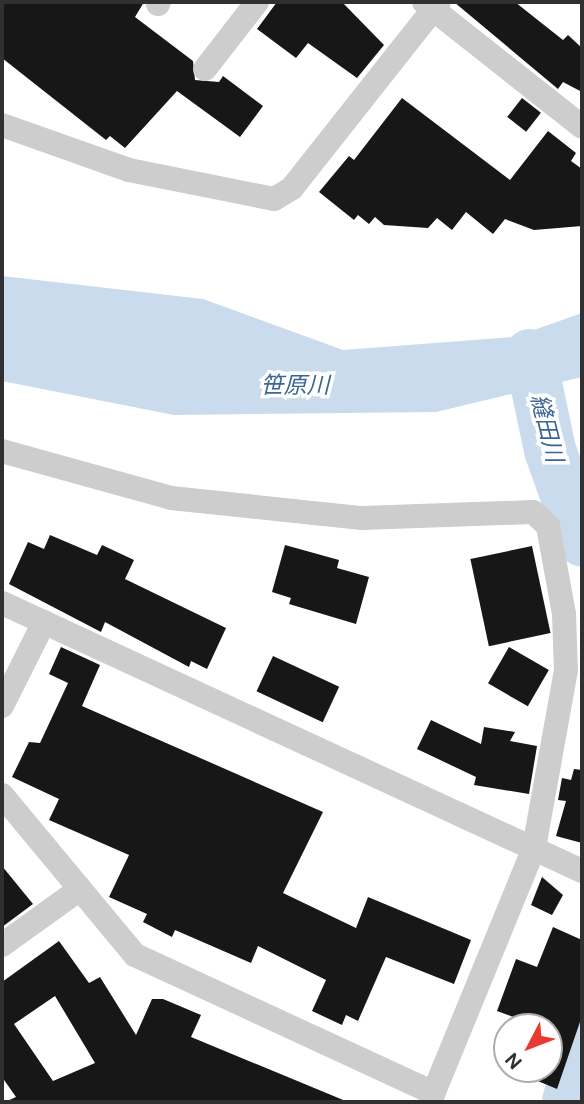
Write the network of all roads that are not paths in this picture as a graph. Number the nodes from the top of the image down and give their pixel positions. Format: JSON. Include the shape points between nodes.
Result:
{"nodes":[{"id":1,"x":257,"y":2,"type":"edge"},
{"id":2,"x":432,"y":4,"type":"edge"},
{"id":3,"x":205,"y":69,"type":"dead end"},
{"id":4,"x":2,"y":125,"type":"edge"},
{"id":5,"x":582,"y":127,"type":"edge"},
{"id":6,"x":2,"y":451,"type":"edge"},
{"id":7,"x":2,"y":603,"type":"edge"},
{"id":8,"x":44,"y":622,"type":"junction"},
{"id":9,"x":2,"y":706,"type":"edge"},
{"id":10,"x":2,"y":795,"type":"edge"},
{"id":11,"x":534,"y":848,"type":"junction"},
{"id":12,"x":582,"y":871,"type":"edge"},
{"id":13,"x":80,"y":889,"type":"junction"},
{"id":14,"x":2,"y":945,"type":"edge"},
{"id":15,"x":432,"y":1098,"type":"edge"}],
"edges":[{"from":1,"to":3,"type":"street"},
{"from":2,"to":4,"type":"street","via":[[292,188],[274,199],[129,170]]},
{"from":2,"to":5,"type":"street"},
{"from":6,"to":11,"type":"street","via":[[119,486],[247,508],[362,518],[534,512],[540,516],[551,537],[566,670]]},
{"from":7,"to":8,"type":"street"},
{"from":8,"to":9,"type":"street"},
{"from":8,"to":11,"type":"street"},
{"from":10,"to":13,"type":"street"},
{"from":11,"to":12,"type":"street"},
{"from":11,"to":15,"type":"street"},
{"from":13,"to":14,"type":"street"},
{"from":13,"to":15,"type":"street","via":[[142,959]]}]}
